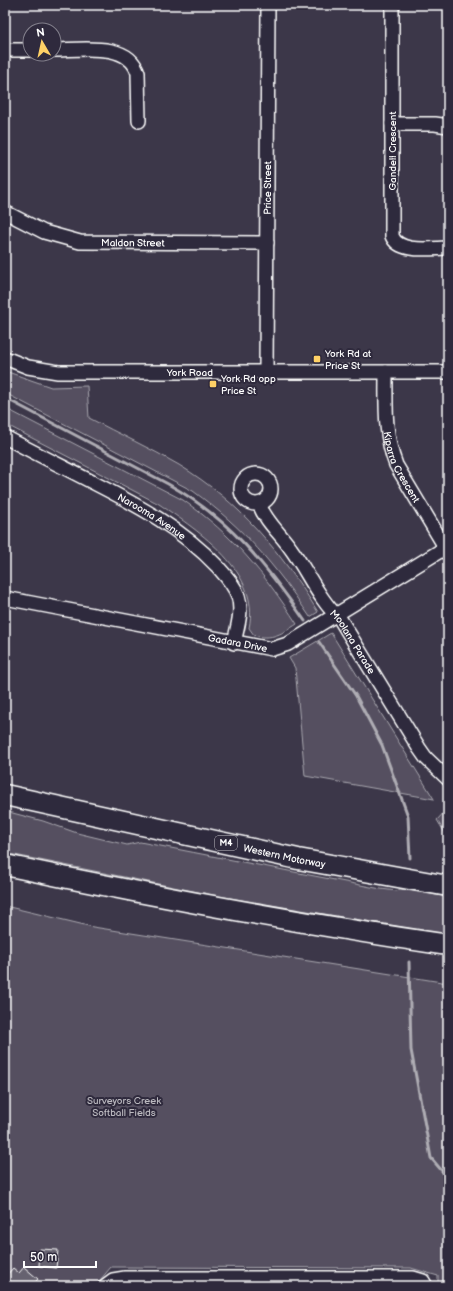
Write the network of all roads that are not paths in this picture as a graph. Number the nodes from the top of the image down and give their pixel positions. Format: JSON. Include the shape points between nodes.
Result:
{"nodes":[{"id":1,"x":268,"y":5,"type":"edge"},
{"id":2,"x":392,"y":5,"type":"edge"},
{"id":3,"x":5,"y":50,"type":"edge"},
{"id":4,"x":22,"y":50,"type":"edge"},
{"id":5,"x":62,"y":50,"type":"edge"},
{"id":6,"x":139,"y":121,"type":"dead end"},
{"id":7,"x":392,"y":124,"type":"junction"},
{"id":8,"x":448,"y":126,"type":"edge"},
{"id":9,"x":5,"y":212,"type":"edge"},
{"id":10,"x":267,"y":243,"type":"junction"},
{"id":11,"x":448,"y":248,"type":"edge"},
{"id":12,"x":5,"y":358,"type":"edge"},
{"id":13,"x":266,"y":372,"type":"junction"},
{"id":14,"x":386,"y":372,"type":"junction"},
{"id":15,"x":448,"y":372,"type":"edge"},
{"id":16,"x":5,"y":437,"type":"edge"},
{"id":17,"x":259,"y":504,"type":"dead end"},
{"id":18,"x":447,"y":550,"type":"edge"},
{"id":19,"x":5,"y":598,"type":"edge"},
{"id":20,"x":335,"y":615,"type":"junction"},
{"id":21,"x":234,"y":644,"type":"junction"},
{"id":22,"x":448,"y":779,"type":"edge"},
{"id":23,"x":5,"y":796,"type":"edge"},
{"id":24,"x":5,"y":865,"type":"edge"},
{"id":25,"x":448,"y":886,"type":"edge"},
{"id":26,"x":448,"y":945,"type":"edge"},
{"id":27,"x":178,"y":1282,"type":"edge"},
{"id":28,"x":105,"y":1286,"type":"edge"},
{"id":29,"x":426,"y":1286,"type":"edge"}],
"edges":[{"from":1,"to":10,"type":"street","name":"Price Street"},
{"from":2,"to":7,"type":"street","name":"Gandell Crescent"},
{"from":3,"to":4,"type":"street"},
{"from":5,"to":6,"type":"street","via":[[109,50],[129,59],[138,73]]},
{"from":7,"to":8,"type":"street"},
{"from":7,"to":11,"type":"street","name":"Gandell Crescent","via":[[393,239],[405,247]]},
{"from":9,"to":10,"type":"street","name":"Maldon Street","via":[[44,232],[80,242]]},
{"from":10,"to":13,"type":"street","name":"Price Street"},
{"from":12,"to":13,"type":"street","name":"York Road","via":[[28,367],[58,372]]},
{"from":13,"to":14,"type":"street","name":"York Road"},
{"from":14,"to":15,"type":"street","name":"York Road"},
{"from":14,"to":18,"type":"street","name":"Kiparra Crescent","via":[[387,424],[392,456]]},
{"from":16,"to":21,"type":"street","name":"Narooma Avenue","via":[[144,509],[194,544],[222,571],[238,596],[240,611]]},
{"from":17,"to":20,"type":"street","name":"Moolana Parade","via":[[266,518],[291,548]]},
{"from":18,"to":20,"type":"street","name":"Gadara Drive"},
{"from":19,"to":21,"type":"street","name":"Gadara Drive"},
{"from":20,"to":21,"type":"street","name":"Gadara Drive","via":[[281,647],[267,649]]},
{"from":20,"to":22,"type":"street","name":"Moolana Parade","via":[[340,619],[419,748]]},
{"from":23,"to":25,"type":"highway","name":"Western Motorway","number":"M4","via":[[298,859]]},
{"from":24,"to":26,"type":"highway","via":[[247,913]]},
{"from":27,"to":28,"type":"street","via":[[120,1278]]},
{"from":27,"to":29,"type":"street","via":[[413,1278],[423,1281]]}]}
